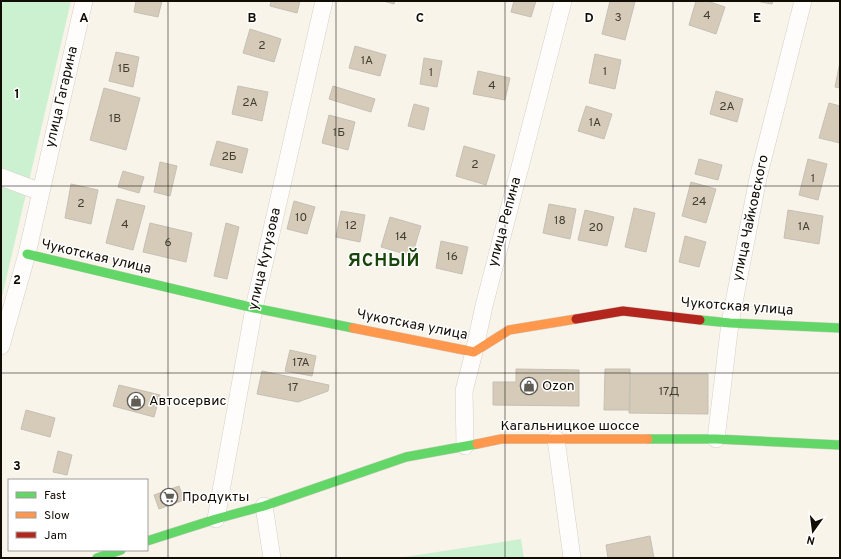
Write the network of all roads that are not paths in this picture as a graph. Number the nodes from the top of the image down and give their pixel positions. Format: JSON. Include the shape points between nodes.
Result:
{"nodes":[{"id":1,"x":84,"y":1,"type":"edge"},
{"id":2,"x":324,"y":1,"type":"edge"},
{"id":3,"x":562,"y":1,"type":"edge"},
{"id":4,"x":803,"y":1,"type":"edge"},
{"id":5,"x":1,"y":176,"type":"edge"},
{"id":6,"x":41,"y":192,"type":"junction"},
{"id":7,"x":26,"y":254,"type":"junction"},
{"id":8,"x":254,"y":308,"type":"junction"},
{"id":9,"x":730,"y":323,"type":"junction"},
{"id":10,"x":840,"y":328,"type":"edge"},
{"id":11,"x":1,"y":346,"type":"edge"},
{"id":12,"x":474,"y":352,"type":"junction"},
{"id":13,"x":556,"y":439,"type":"junction"},
{"id":14,"x":716,"y":439,"type":"junction"},
{"id":15,"x":840,"y":445,"type":"edge"},
{"id":16,"x":465,"y":446,"type":"junction"},
{"id":17,"x":264,"y":506,"type":"junction"},
{"id":18,"x":216,"y":519,"type":"junction"},
{"id":19,"x":148,"y":542,"type":"edge"},
{"id":20,"x":118,"y":551,"type":"edge"},
{"id":21,"x":97,"y":558,"type":"edge"},
{"id":22,"x":272,"y":558,"type":"edge"},
{"id":23,"x":572,"y":558,"type":"edge"}],
"edges":[{"from":1,"to":6,"type":"street","name":"улица Гагарина"},
{"from":2,"to":8,"type":"street","name":"улица Кутузова"},
{"from":3,"to":12,"type":"street","name":"улица Репина"},
{"from":4,"to":9,"type":"street","name":"улица Чайковского","via":[[758,178]]},
{"from":5,"to":6,"type":"street"},
{"from":6,"to":7,"type":"street","name":"улица Гагарина"},
{"from":7,"to":8,"type":"street","name":"Чукотская улица"},
{"from":7,"to":11,"type":"street","name":"улица Гагарина"},
{"from":8,"to":12,"type":"street","name":"Чукотская улица"},
{"from":8,"to":18,"type":"street","name":"улица Кутузова"},
{"from":9,"to":10,"type":"street","name":"Чукотская улица"},
{"from":9,"to":12,"type":"street","name":"Чукотская улица","via":[[623,311],[509,330]]},
{"from":9,"to":14,"type":"street","name":"улица Чайковского"},
{"from":12,"to":16,"type":"street","name":"улица Репина","via":[[464,391]]},
{"from":13,"to":14,"type":"street","name":"Кагальницкое шоссе"},
{"from":13,"to":16,"type":"street","name":"Кагальницкое шоссе","via":[[501,439]]},
{"from":13,"to":23,"type":"street"},
{"from":14,"to":15,"type":"street","name":"Кагальницкое шоссе"},
{"from":16,"to":17,"type":"street","name":"Кагальницкое шоссе","via":[[406,457]]},
{"from":17,"to":18,"type":"street","name":"Кагальницкое шоссе"},
{"from":17,"to":22,"type":"street"},
{"from":18,"to":19,"type":"street","name":"Кагальницкое шоссе"},
{"from":20,"to":21,"type":"street"}]}
